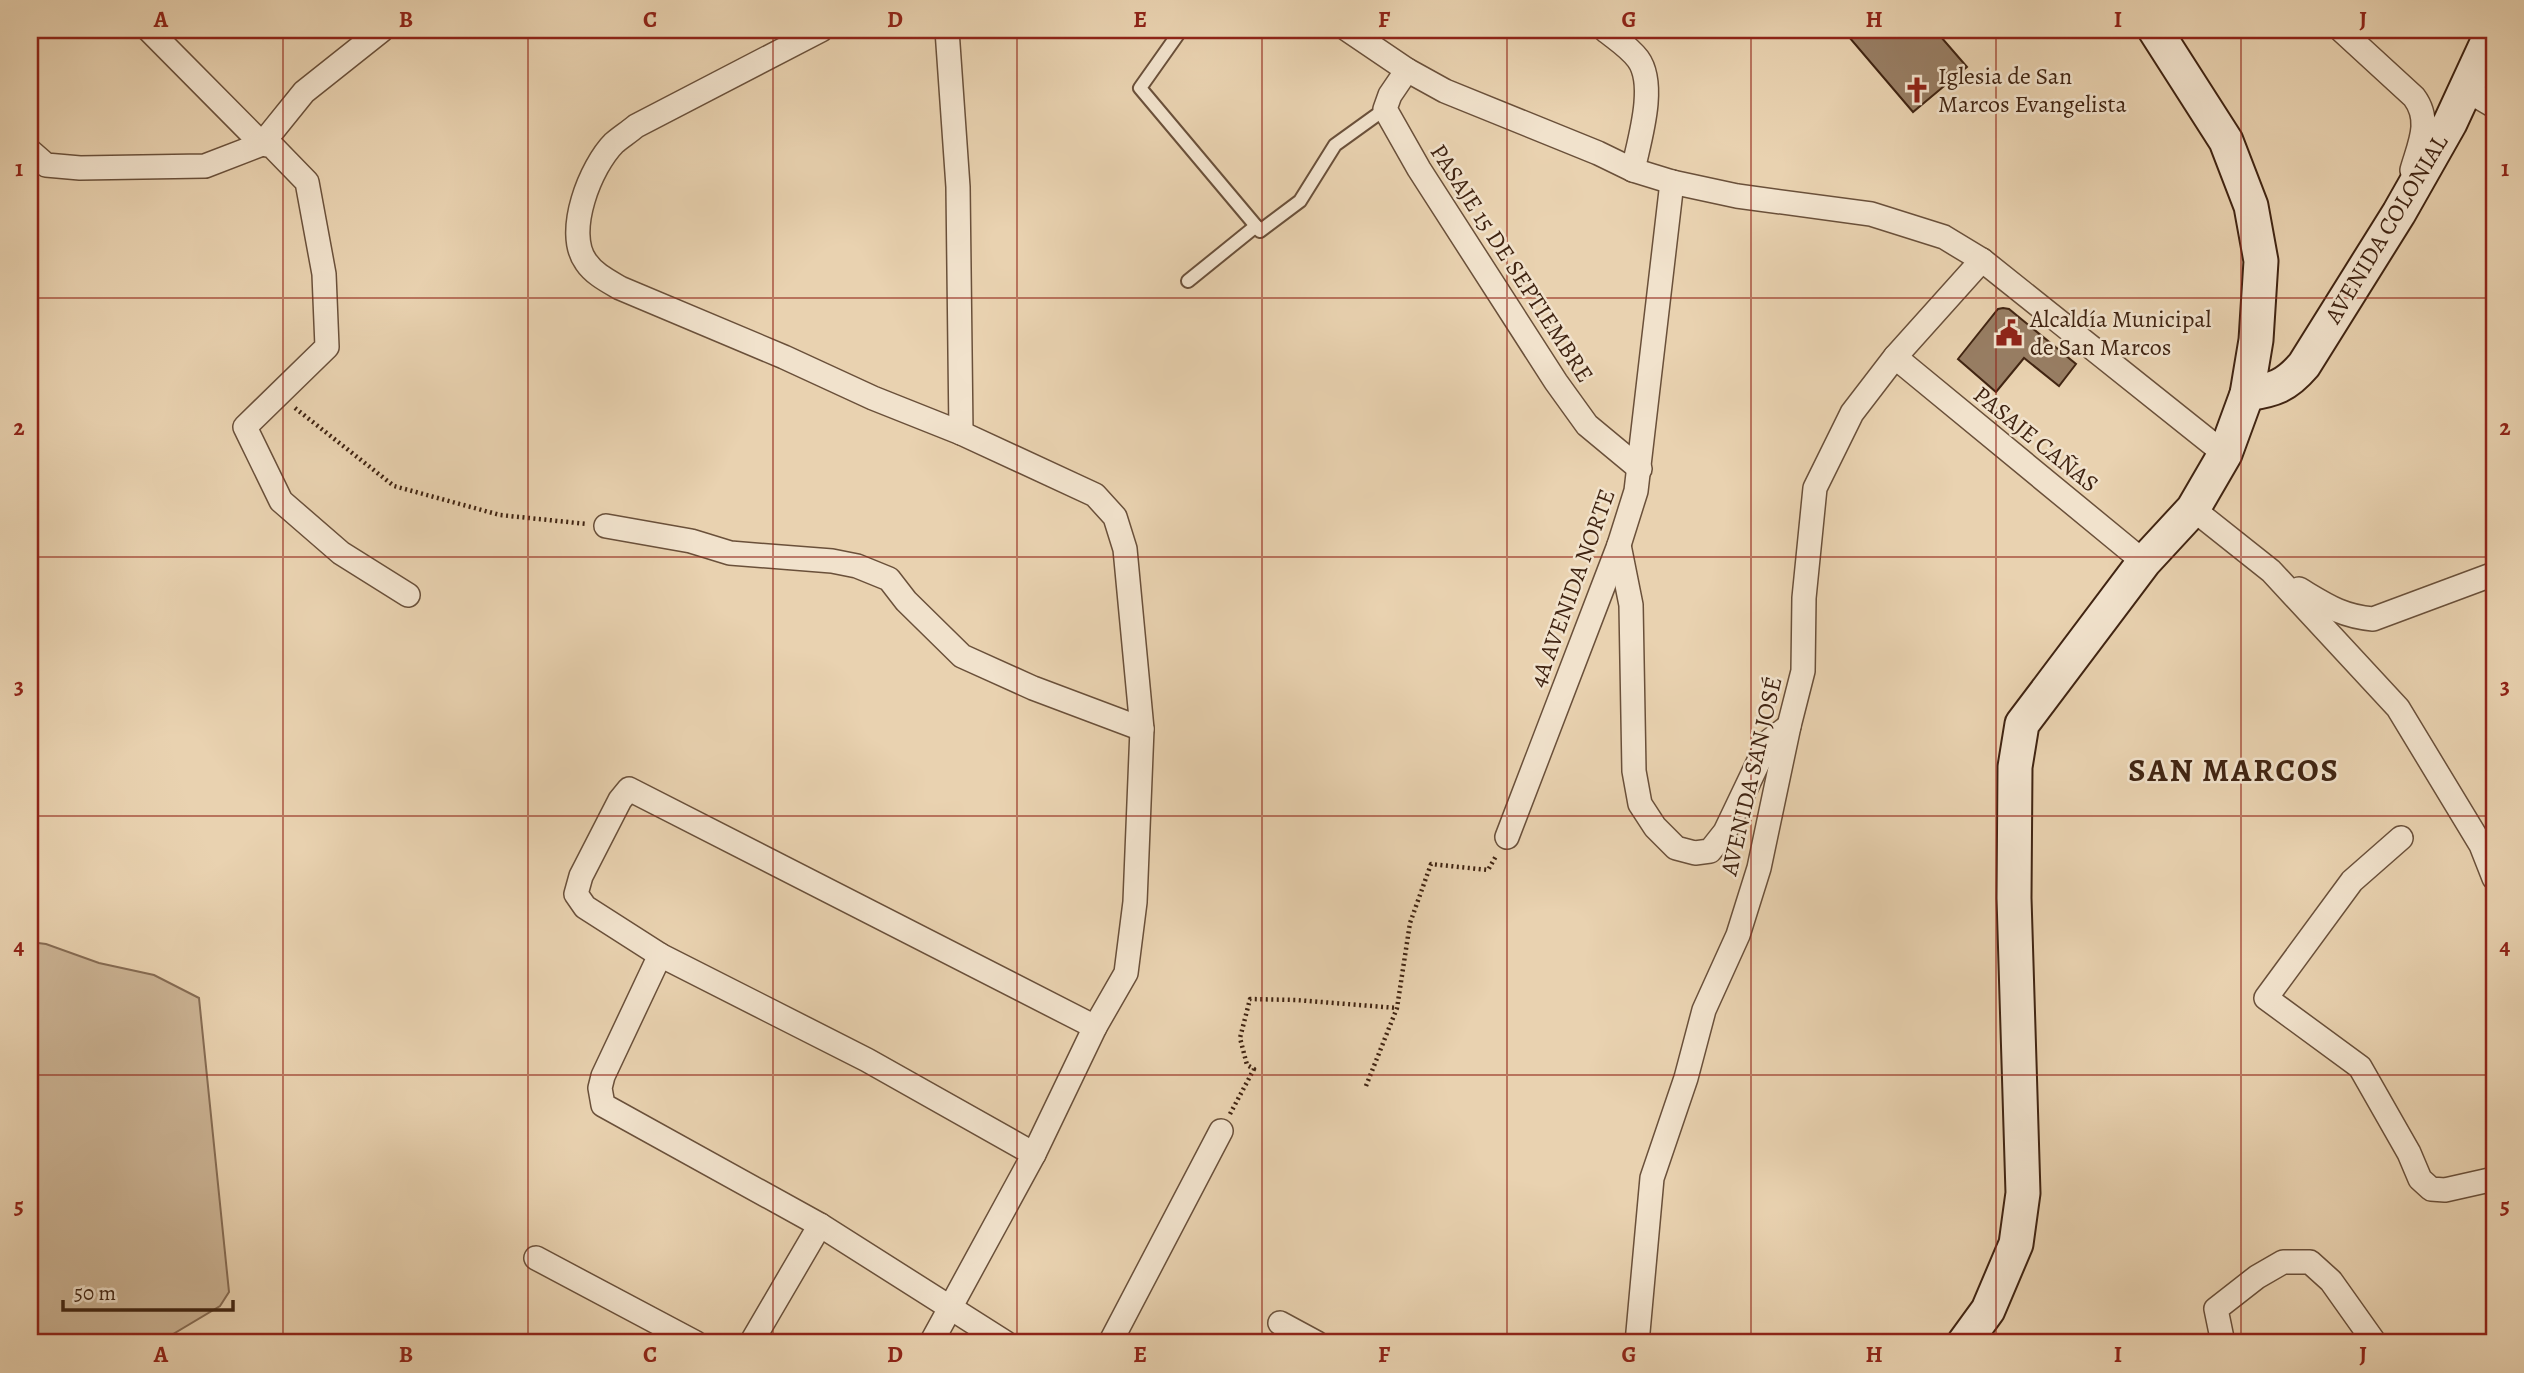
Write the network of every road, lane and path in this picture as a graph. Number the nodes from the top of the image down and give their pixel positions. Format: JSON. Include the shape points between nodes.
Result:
{"nodes":[{"id":1,"x":149,"y":30,"type":"edge"},
{"id":2,"x":382,"y":30,"type":"edge"},
{"id":3,"x":821,"y":30,"type":"edge"},
{"id":4,"x":947,"y":30,"type":"edge"},
{"id":5,"x":1181,"y":30,"type":"edge"},
{"id":6,"x":1348,"y":30,"type":"edge"},
{"id":7,"x":1605,"y":30,"type":"edge"},
{"id":8,"x":2155,"y":30,"type":"edge"},
{"id":9,"x":2341,"y":30,"type":"edge"},
{"id":10,"x":2493,"y":30,"type":"edge"},
{"id":11,"x":1407,"y":70,"type":"junction"},
{"id":12,"x":2465,"y":89,"type":"junction"},
{"id":13,"x":2494,"y":106,"type":"edge"},
{"id":14,"x":1385,"y":109,"type":"junction"},
{"id":15,"x":262,"y":144,"type":"junction"},
{"id":16,"x":30,"y":151,"type":"edge"},
{"id":17,"x":1633,"y":170,"type":"junction"},
{"id":18,"x":1672,"y":183,"type":"junction"},
{"id":19,"x":2399,"y":214,"type":"junction"},
{"id":20,"x":1256,"y":226,"type":"junction"},
{"id":21,"x":1982,"y":260,"type":"junction"},
{"id":22,"x":1188,"y":281,"type":"dead end"},
{"id":23,"x":1895,"y":357,"type":"junction"},
{"id":24,"x":279,"y":394,"type":"junction"},
{"id":25,"x":2247,"y":394,"type":"junction"},
{"id":26,"x":961,"y":433,"type":"junction"},
{"id":27,"x":2225,"y":454,"type":"junction"},
{"id":28,"x":1640,"y":469,"type":"junction"},
{"id":29,"x":2193,"y":509,"type":"junction"},
{"id":30,"x":606,"y":526,"type":"joint"},
{"id":31,"x":1619,"y":545,"type":"junction"},
{"id":32,"x":2144,"y":562,"type":"junction"},
{"id":33,"x":2271,"y":571,"type":"junction"},
{"id":34,"x":2494,"y":574,"type":"edge"},
{"id":35,"x":408,"y":596,"type":"dead end"},
{"id":36,"x":1789,"y":726,"type":"junction"},
{"id":37,"x":1142,"y":729,"type":"junction"},
{"id":38,"x":1507,"y":837,"type":"joint"},
{"id":39,"x":2401,"y":838,"type":"dead end"},
{"id":40,"x":2494,"y":878,"type":"edge"},
{"id":41,"x":660,"y":954,"type":"junction"},
{"id":42,"x":1397,"y":1008,"type":"junction"},
{"id":43,"x":1094,"y":1027,"type":"junction"},
{"id":44,"x":1366,"y":1086,"type":"dead end"},
{"id":45,"x":1221,"y":1131,"type":"joint"},
{"id":46,"x":1034,"y":1154,"type":"junction"},
{"id":47,"x":2494,"y":1179,"type":"edge"},
{"id":48,"x":820,"y":1226,"type":"junction"},
{"id":49,"x":536,"y":1258,"type":"dead end"},
{"id":50,"x":949,"y":1308,"type":"junction"},
{"id":51,"x":1280,"y":1323,"type":"dead end"},
{"id":52,"x":696,"y":1343,"type":"edge"},
{"id":53,"x":751,"y":1343,"type":"edge"},
{"id":54,"x":931,"y":1343,"type":"edge"},
{"id":55,"x":1006,"y":1343,"type":"edge"},
{"id":56,"x":1110,"y":1343,"type":"edge"},
{"id":57,"x":1317,"y":1343,"type":"edge"},
{"id":58,"x":1637,"y":1343,"type":"edge"},
{"id":59,"x":1964,"y":1343,"type":"edge"},
{"id":60,"x":2223,"y":1343,"type":"edge"},
{"id":61,"x":2375,"y":1343,"type":"edge"}],
"edges":[{"from":1,"to":15,"type":"street"},
{"from":2,"to":15,"type":"street","via":[[304,92]]},
{"from":3,"to":26,"type":"street","via":[[636,126],[614,144],[594,172],[578,220],[585,262],[620,288]]},
{"from":4,"to":26,"type":"street","via":[[958,187]]},
{"from":5,"to":20,"type":"lane","via":[[1140,88]]},
{"from":6,"to":11,"type":"street"},
{"from":7,"to":17,"type":"street","via":[[1639,60],[1646,82]]},
{"from":8,"to":25,"type":"main road","via":[[2226,141],[2251,206],[2261,261]]},
{"from":9,"to":19,"type":"street","via":[[2423,109],[2424,129]]},
{"from":10,"to":12,"type":"main road","name":"AVENIDA COLONIAL"},
{"from":11,"to":14,"type":"street"},
{"from":11,"to":17,"type":"street","via":[[1445,91]]},
{"from":12,"to":13,"type":"street"},
{"from":12,"to":19,"type":"main road","name":"AVENIDA COLONIAL"},
{"from":14,"to":20,"type":"lane","via":[[1335,145],[1300,201],[1260,231]]},
{"from":14,"to":28,"type":"street","name":"PASAJE 15 DE SEPTIEMBRE","via":[[1556,382],[1587,425]]},
{"from":15,"to":16,"type":"street","via":[[205,166],[80,168],[46,165]]},
{"from":15,"to":24,"type":"street","via":[[272,146],[307,182],[324,274],[327,346]]},
{"from":17,"to":18,"type":"street"},
{"from":18,"to":21,"type":"street","via":[[1737,197],[1871,214],[1944,237]]},
{"from":18,"to":28,"type":"street","name":"4A AVENIDA NORTE"},
{"from":19,"to":25,"type":"main road","name":"AVENIDA COLONIAL","via":[[2304,365],[2276,388]]},
{"from":20,"to":22,"type":"lane"},
{"from":21,"to":23,"type":"street","name":"AVENIDA SAN JOSÉ"},
{"from":21,"to":27,"type":"street"},
{"from":23,"to":32,"type":"street","name":"PASAJE CAÑAS"},
{"from":23,"to":36,"type":"street","name":"AVENIDA SAN JOSÉ","via":[[1852,413],[1815,488],[1804,598],[1803,671]]},
{"from":24,"to":30,"type":"path","via":[[394,486],[500,515]]},
{"from":24,"to":35,"type":"street","via":[[245,427],[281,501],[341,553]]},
{"from":25,"to":27,"type":"main road"},
{"from":26,"to":37,"type":"street","via":[[1095,495],[1115,517],[1125,549]]},
{"from":27,"to":29,"type":"main road"},
{"from":28,"to":31,"type":"street","name":"4A AVENIDA NORTE"},
{"from":29,"to":32,"type":"main road"},
{"from":29,"to":33,"type":"street"},
{"from":30,"to":37,"type":"street","via":[[730,553],[857,566],[889,579],[962,656]]},
{"from":31,"to":36,"type":"street","via":[[1630,605],[1634,771],[1640,804],[1655,827],[1676,848],[1710,851],[1725,832],[1768,743]]},
{"from":31,"to":38,"type":"street","name":"4A AVENIDA NORTE"},
{"from":32,"to":59,"type":"main road","via":[[2022,724],[2015,767],[2014,898],[2023,1193],[2016,1244],[1988,1310]]},
{"from":33,"to":34,"type":"street","via":[[2336,612],[2373,619]]},
{"from":33,"to":40,"type":"street","via":[[2398,708],[2481,845]]},
{"from":36,"to":58,"type":"street","name":"AVENIDA SAN JOSÉ","via":[[1759,868],[1738,935],[1703,1010],[1652,1178]]},
{"from":37,"to":43,"type":"street","via":[[1135,902],[1126,973]]},
{"from":38,"to":42,"type":"path","via":[[1488,870],[1431,864],[1410,923]]},
{"from":39,"to":47,"type":"street","via":[[2351,881],[2266,998],[2360,1067],[2425,1185],[2438,1191]]},
{"from":41,"to":43,"type":"street","via":[[586,908],[576,894],[581,876],[629,789]]},
{"from":41,"to":46,"type":"street","via":[[866,1060]]},
{"from":41,"to":48,"type":"street","via":[[603,1076],[603,1105]]},
{"from":42,"to":44,"type":"path"},
{"from":42,"to":45,"type":"path","via":[[1250,999],[1240,1038],[1247,1065],[1254,1069]]},
{"from":43,"to":46,"type":"street"},
{"from":45,"to":56,"type":"street"},
{"from":46,"to":50,"type":"street"},
{"from":48,"to":50,"type":"street"},
{"from":48,"to":53,"type":"street"},
{"from":49,"to":52,"type":"street"},
{"from":50,"to":54,"type":"street"},
{"from":50,"to":55,"type":"street"},
{"from":51,"to":57,"type":"street"},
{"from":60,"to":61,"type":"street","via":[[2216,1309],[2283,1262],[2310,1262],[2331,1280]]}]}
